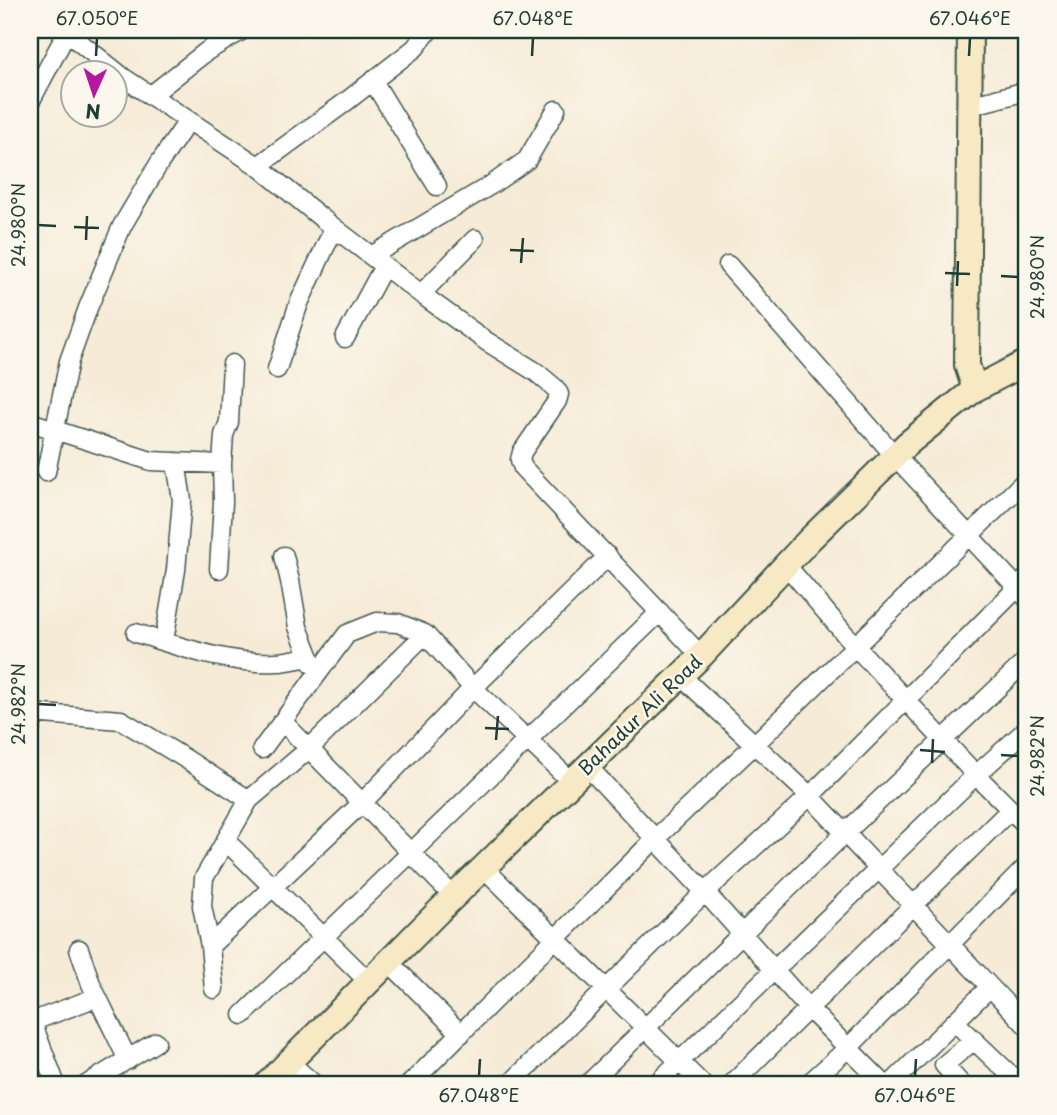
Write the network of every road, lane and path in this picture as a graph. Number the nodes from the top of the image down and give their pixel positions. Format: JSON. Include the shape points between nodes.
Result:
{"nodes":[{"id":1,"x":243,"y":30,"type":"edge"},
{"id":2,"x":429,"y":30,"type":"edge"},
{"id":3,"x":970,"y":30,"type":"edge"},
{"id":4,"x":72,"y":33,"type":"edge"},
{"id":5,"x":373,"y":81,"type":"junction"},
{"id":6,"x":1027,"y":91,"type":"edge"},
{"id":7,"x":150,"y":96,"type":"junction"},
{"id":8,"x":30,"y":102,"type":"edge"},
{"id":9,"x":969,"y":106,"type":"junction"},
{"id":10,"x":556,"y":110,"type":"dead end"},
{"id":11,"x":188,"y":121,"type":"junction"},
{"id":12,"x":258,"y":166,"type":"junction"},
{"id":13,"x":437,"y":186,"type":"dead end"},
{"id":14,"x":334,"y":228,"type":"junction"},
{"id":15,"x":475,"y":239,"type":"dead end"},
{"id":16,"x":377,"y":261,"type":"junction"},
{"id":17,"x":728,"y":265,"type":"dead end"},
{"id":18,"x":421,"y":294,"type":"junction"},
{"id":19,"x":345,"y":338,"type":"dead end"},
{"id":20,"x":1027,"y":362,"type":"edge"},
{"id":21,"x":232,"y":364,"type":"dead end"},
{"id":22,"x":277,"y":369,"type":"dead end"},
{"id":23,"x":975,"y":389,"type":"junction"},
{"id":24,"x":30,"y":422,"type":"edge"},
{"id":25,"x":56,"y":429,"type":"junction"},
{"id":26,"x":895,"y":456,"type":"junction"},
{"id":27,"x":176,"y":462,"type":"junction"},
{"id":28,"x":222,"y":464,"type":"junction"},
{"id":29,"x":46,"y":472,"type":"dead end"},
{"id":30,"x":1027,"y":479,"type":"edge"},
{"id":31,"x":969,"y":536,"type":"junction"},
{"id":32,"x":284,"y":556,"type":"dead end"},
{"id":33,"x":608,"y":556,"type":"junction"},
{"id":34,"x":786,"y":565,"type":"junction"},
{"id":35,"x":219,"y":569,"type":"dead end"},
{"id":36,"x":1024,"y":588,"type":"edge"},
{"id":37,"x":660,"y":612,"type":"junction"},
{"id":38,"x":136,"y":633,"type":"dead end"},
{"id":39,"x":425,"y":634,"type":"junction"},
{"id":40,"x":163,"y":641,"type":"junction"},
{"id":41,"x":855,"y":646,"type":"junction"},
{"id":42,"x":701,"y":656,"type":"junction"},
{"id":43,"x":310,"y":657,"type":"junction"},
{"id":44,"x":1027,"y":660,"type":"edge"},
{"id":45,"x":317,"y":675,"type":"junction"},
{"id":46,"x":681,"y":676,"type":"junction"},
{"id":47,"x":473,"y":688,"type":"junction"},
{"id":48,"x":905,"y":699,"type":"junction"},
{"id":49,"x":32,"y":719,"type":"edge"},
{"id":50,"x":283,"y":722,"type":"junction"},
{"id":51,"x":1027,"y":729,"type":"edge"},
{"id":52,"x":527,"y":740,"type":"junction"},
{"id":53,"x":944,"y":741,"type":"junction"},
{"id":54,"x":754,"y":745,"type":"junction"},
{"id":55,"x":262,"y":749,"type":"dead end"},
{"id":56,"x":309,"y":749,"type":"junction"},
{"id":57,"x":580,"y":774,"type":"junction"},
{"id":58,"x":976,"y":775,"type":"junction"},
{"id":59,"x":810,"y":796,"type":"junction"},
{"id":60,"x":249,"y":800,"type":"junction"},
{"id":61,"x":362,"y":803,"type":"junction"},
{"id":62,"x":1010,"y":810,"type":"junction"},
{"id":63,"x":1027,"y":826,"type":"edge"},
{"id":64,"x":845,"y":833,"type":"junction"},
{"id":65,"x":655,"y":839,"type":"junction"},
{"id":66,"x":226,"y":841,"type":"junction"},
{"id":67,"x":411,"y":854,"type":"junction"},
{"id":68,"x":1027,"y":866,"type":"edge"},
{"id":69,"x":484,"y":868,"type":"junction"},
{"id":70,"x":879,"y":869,"type":"junction"},
{"id":71,"x":272,"y":887,"type":"junction"},
{"id":72,"x":705,"y":892,"type":"junction"},
{"id":73,"x":454,"y":897,"type":"junction"},
{"id":74,"x":913,"y":907,"type":"junction"},
{"id":75,"x":742,"y":933,"type":"junction"},
{"id":76,"x":324,"y":937,"type":"junction"},
{"id":77,"x":556,"y":939,"type":"junction"},
{"id":78,"x":949,"y":945,"type":"junction"},
{"id":79,"x":210,"y":946,"type":"junction"},
{"id":80,"x":79,"y":949,"type":"dead end"},
{"id":81,"x":389,"y":962,"type":"junction"},
{"id":82,"x":773,"y":970,"type":"junction"},
{"id":83,"x":369,"y":982,"type":"junction"},
{"id":84,"x":990,"y":987,"type":"junction"},
{"id":85,"x":214,"y":989,"type":"dead end"},
{"id":86,"x":607,"y":989,"type":"junction"},
{"id":87,"x":97,"y":997,"type":"junction"},
{"id":88,"x":808,"y":1009,"type":"junction"},
{"id":89,"x":243,"y":1015,"type":"dead end"},
{"id":90,"x":30,"y":1019,"type":"edge"},
{"id":91,"x":955,"y":1022,"type":"junction"},
{"id":92,"x":1027,"y":1026,"type":"edge"},
{"id":93,"x":645,"y":1028,"type":"junction"},
{"id":94,"x":461,"y":1034,"type":"junction"},
{"id":95,"x":974,"y":1040,"type":"junction"},
{"id":96,"x":156,"y":1042,"type":"dead end"},
{"id":97,"x":847,"y":1049,"type":"junction"},
{"id":98,"x":128,"y":1060,"type":"junction"},
{"id":99,"x":289,"y":1062,"type":"junction"},
{"id":100,"x":679,"y":1062,"type":"junction"},
{"id":101,"x":895,"y":1083,"type":"edge"},
{"id":102,"x":512,"y":1084,"type":"edge"},
{"id":103,"x":56,"y":1085,"type":"edge"},
{"id":104,"x":86,"y":1085,"type":"edge"},
{"id":105,"x":266,"y":1085,"type":"edge"},
{"id":106,"x":315,"y":1085,"type":"edge"},
{"id":107,"x":409,"y":1085,"type":"edge"},
{"id":108,"x":587,"y":1085,"type":"edge"},
{"id":109,"x":655,"y":1085,"type":"edge"},
{"id":110,"x":703,"y":1085,"type":"edge"},
{"id":111,"x":731,"y":1085,"type":"edge"},
{"id":112,"x":807,"y":1085,"type":"edge"},
{"id":113,"x":962,"y":1085,"type":"edge"},
{"id":114,"x":1021,"y":1085,"type":"edge"}],
"edges":[{"from":1,"to":7,"type":"street","via":[[207,51]]},
{"from":2,"to":5,"type":"street","via":[[415,48]]},
{"from":3,"to":9,"type":"street"},
{"from":4,"to":7,"type":"street"},
{"from":4,"to":8,"type":"street"},
{"from":5,"to":12,"type":"street"},
{"from":5,"to":13,"type":"street"},
{"from":6,"to":9,"type":"street"},
{"from":7,"to":11,"type":"street"},
{"from":9,"to":23,"type":"street","via":[[967,365]]},
{"from":10,"to":16,"type":"street","via":[[527,160]]},
{"from":11,"to":12,"type":"street"},
{"from":11,"to":25,"type":"street","via":[[122,226],[69,361]]},
{"from":12,"to":14,"type":"street"},
{"from":14,"to":16,"type":"street"},
{"from":14,"to":22,"type":"street","via":[[299,303]]},
{"from":15,"to":18,"type":"street"},
{"from":16,"to":18,"type":"street"},
{"from":16,"to":19,"type":"street"},
{"from":17,"to":26,"type":"street"},
{"from":18,"to":33,"type":"street","via":[[555,388],[557,401],[520,460]]},
{"from":20,"to":23,"type":"street","name":"Bahadur Ali Road"},
{"from":21,"to":28,"type":"street"},
{"from":23,"to":26,"type":"street","name":"Bahadur Ali Road"},
{"from":24,"to":25,"type":"street"},
{"from":25,"to":27,"type":"street","via":[[151,461]]},
{"from":25,"to":29,"type":"street"},
{"from":26,"to":31,"type":"street"},
{"from":26,"to":34,"type":"street","name":"Bahadur Ali Road"},
{"from":27,"to":28,"type":"street"},
{"from":27,"to":40,"type":"street","via":[[182,500]]},
{"from":28,"to":35,"type":"street"},
{"from":30,"to":31,"type":"street"},
{"from":31,"to":36,"type":"street"},
{"from":31,"to":41,"type":"street"},
{"from":32,"to":43,"type":"street"},
{"from":33,"to":37,"type":"street"},
{"from":33,"to":47,"type":"street"},
{"from":34,"to":41,"type":"street"},
{"from":34,"to":42,"type":"street","name":"Bahadur Ali Road"},
{"from":36,"to":48,"type":"street"},
{"from":37,"to":42,"type":"street"},
{"from":37,"to":52,"type":"street"},
{"from":38,"to":40,"type":"street"},
{"from":39,"to":45,"type":"street","via":[[398,623],[377,622],[348,634]]},
{"from":39,"to":47,"type":"street"},
{"from":39,"to":56,"type":"street"},
{"from":40,"to":43,"type":"street","via":[[236,660],[278,662]]},
{"from":41,"to":48,"type":"street"},
{"from":41,"to":54,"type":"street"},
{"from":42,"to":46,"type":"street","name":"Bahadur Ali Road"},
{"from":43,"to":45,"type":"street"},
{"from":44,"to":53,"type":"street"},
{"from":45,"to":50,"type":"street"},
{"from":46,"to":54,"type":"street"},
{"from":46,"to":57,"type":"street","name":"Bahadur Ali Road"},
{"from":47,"to":52,"type":"street"},
{"from":47,"to":61,"type":"street"},
{"from":48,"to":53,"type":"street"},
{"from":48,"to":59,"type":"street"},
{"from":49,"to":60,"type":"street","via":[[121,720]]},
{"from":50,"to":55,"type":"street"},
{"from":50,"to":56,"type":"street"},
{"from":51,"to":58,"type":"street"},
{"from":52,"to":57,"type":"street"},
{"from":52,"to":67,"type":"street"},
{"from":53,"to":58,"type":"street"},
{"from":53,"to":64,"type":"street"},
{"from":54,"to":59,"type":"street"},
{"from":54,"to":65,"type":"street"},
{"from":56,"to":60,"type":"street"},
{"from":56,"to":61,"type":"street"},
{"from":57,"to":65,"type":"street"},
{"from":57,"to":69,"type":"street","name":"Bahadur Ali Road"},
{"from":58,"to":62,"type":"street"},
{"from":58,"to":70,"type":"street"},
{"from":59,"to":64,"type":"street"},
{"from":59,"to":72,"type":"street"},
{"from":60,"to":66,"type":"street"},
{"from":61,"to":67,"type":"street"},
{"from":61,"to":71,"type":"street"},
{"from":62,"to":63,"type":"street"},
{"from":62,"to":74,"type":"street"},
{"from":64,"to":70,"type":"street"},
{"from":64,"to":75,"type":"street"},
{"from":65,"to":72,"type":"street"},
{"from":65,"to":77,"type":"street"},
{"from":66,"to":71,"type":"street"},
{"from":66,"to":79,"type":"street","via":[[204,878],[202,906]]},
{"from":67,"to":73,"type":"street"},
{"from":67,"to":76,"type":"street"},
{"from":68,"to":78,"type":"street"},
{"from":69,"to":73,"type":"street","name":"Bahadur Ali Road"},
{"from":69,"to":77,"type":"street"},
{"from":70,"to":74,"type":"street"},
{"from":70,"to":82,"type":"street"},
{"from":71,"to":76,"type":"street"},
{"from":71,"to":79,"type":"street"},
{"from":72,"to":75,"type":"street"},
{"from":72,"to":86,"type":"street"},
{"from":73,"to":81,"type":"street","name":"Bahadur Ali Road"},
{"from":74,"to":78,"type":"street"},
{"from":74,"to":88,"type":"street"},
{"from":75,"to":82,"type":"street"},
{"from":75,"to":93,"type":"street"},
{"from":76,"to":83,"type":"street"},
{"from":76,"to":89,"type":"street"},
{"from":77,"to":86,"type":"street"},
{"from":77,"to":94,"type":"street"},
{"from":78,"to":84,"type":"street"},
{"from":78,"to":97,"type":"street"},
{"from":79,"to":85,"type":"street"},
{"from":80,"to":87,"type":"street"},
{"from":81,"to":83,"type":"street","name":"Bahadur Ali Road"},
{"from":81,"to":94,"type":"street"},
{"from":82,"to":88,"type":"street"},
{"from":82,"to":100,"type":"street"},
{"from":83,"to":99,"type":"street","name":"Bahadur Ali Road"},
{"from":84,"to":91,"type":"street"},
{"from":84,"to":92,"type":"street"},
{"from":86,"to":93,"type":"street"},
{"from":86,"to":102,"type":"street"},
{"from":87,"to":90,"type":"street"},
{"from":87,"to":98,"type":"street"},
{"from":88,"to":97,"type":"street"},
{"from":88,"to":111,"type":"street"},
{"from":90,"to":103,"type":"street"},
{"from":91,"to":95,"type":"street"},
{"from":91,"to":101,"type":"street"},
{"from":93,"to":100,"type":"street"},
{"from":93,"to":108,"type":"street"},
{"from":94,"to":107,"type":"street"},
{"from":95,"to":113,"type":"street","via":[[944,1065]]},
{"from":95,"to":114,"type":"street"},
{"from":96,"to":98,"type":"street"},
{"from":97,"to":101,"type":"street"},
{"from":97,"to":112,"type":"street"},
{"from":98,"to":104,"type":"street"},
{"from":99,"to":105,"type":"street","name":"Bahadur Ali Road"},
{"from":99,"to":106,"type":"street"},
{"from":100,"to":109,"type":"street"},
{"from":100,"to":110,"type":"street"}]}
